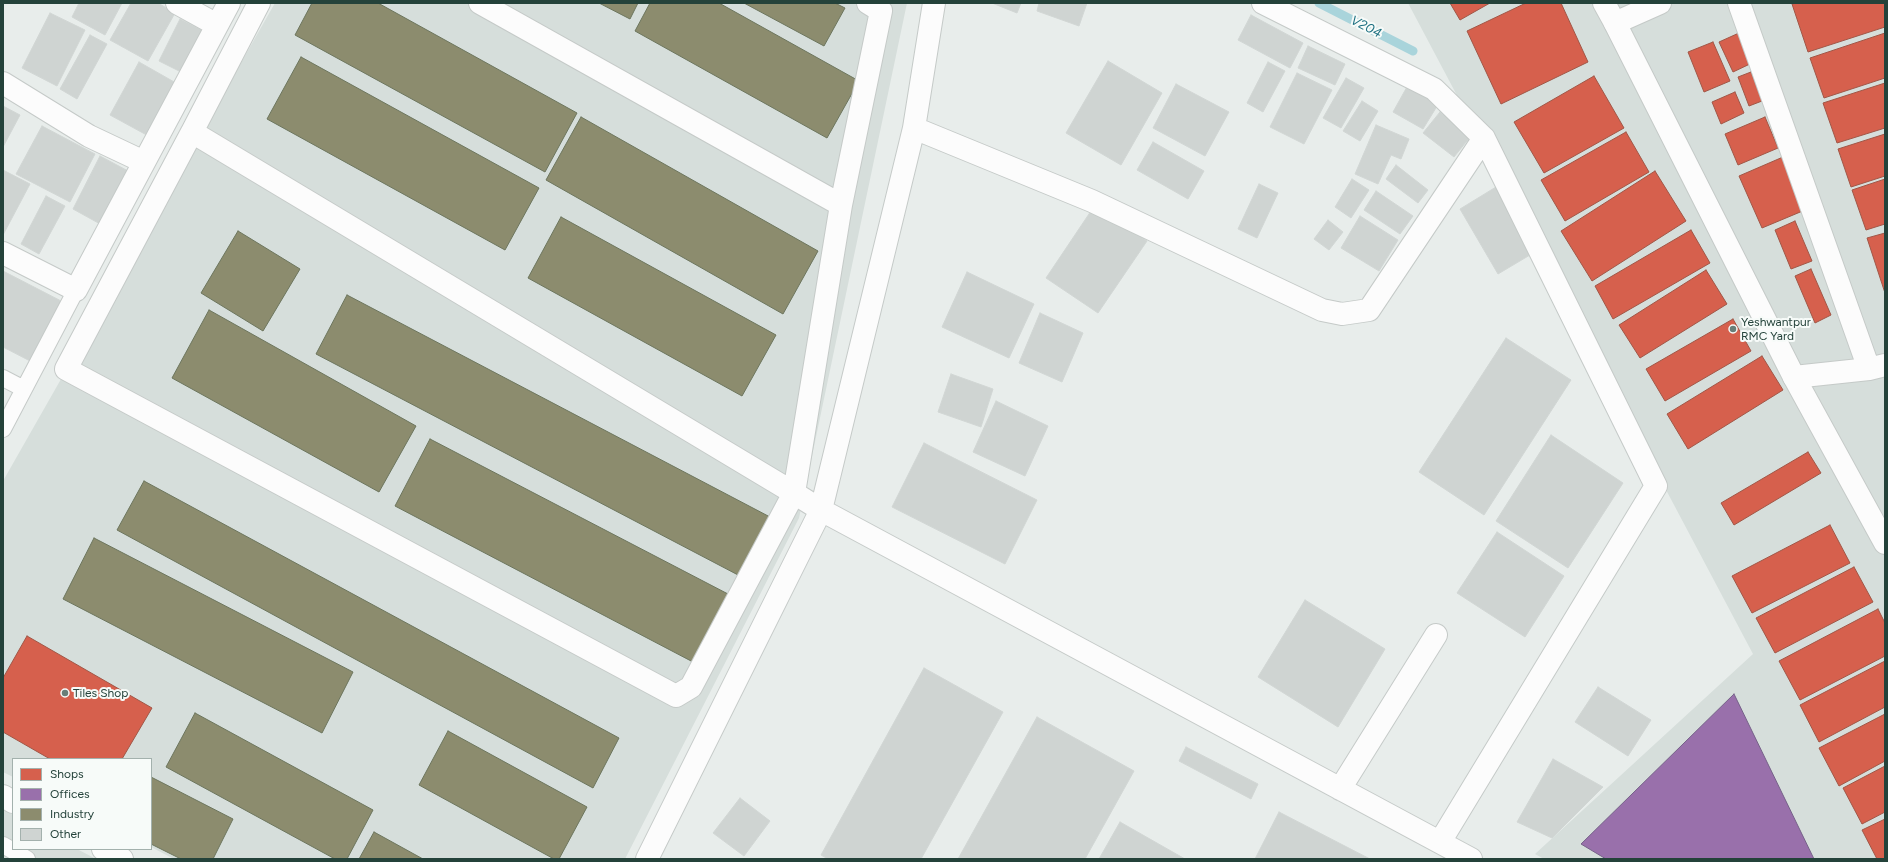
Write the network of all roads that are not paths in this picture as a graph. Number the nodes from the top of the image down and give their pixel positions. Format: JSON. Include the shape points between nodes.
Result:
{"nodes":[{"id":1,"x":177,"y":3,"type":"edge"},
{"id":2,"x":229,"y":3,"type":"edge"},
{"id":3,"x":259,"y":3,"type":"edge"},
{"id":4,"x":480,"y":3,"type":"edge"},
{"id":5,"x":868,"y":3,"type":"edge"},
{"id":6,"x":934,"y":3,"type":"edge"},
{"id":7,"x":1263,"y":3,"type":"edge"},
{"id":8,"x":1604,"y":3,"type":"edge"},
{"id":9,"x":1660,"y":3,"type":"edge"},
{"id":10,"x":1739,"y":3,"type":"edge"},
{"id":11,"x":1616,"y":23,"type":"junction"},
{"id":12,"x":217,"y":25,"type":"junction"},
{"id":13,"x":3,"y":83,"type":"edge"},
{"id":14,"x":914,"y":128,"type":"junction"},
{"id":15,"x":192,"y":132,"type":"junction"},
{"id":16,"x":1484,"y":138,"type":"junction"},
{"id":17,"x":144,"y":162,"type":"junction"},
{"id":18,"x":840,"y":205,"type":"junction"},
{"id":19,"x":3,"y":253,"type":"edge"},
{"id":20,"x":76,"y":290,"type":"junction"},
{"id":21,"x":1877,"y":367,"type":"edge"},
{"id":22,"x":1794,"y":377,"type":"junction"},
{"id":23,"x":3,"y":378,"type":"edge"},
{"id":24,"x":24,"y":389,"type":"junction"},
{"id":25,"x":3,"y":429,"type":"edge"},
{"id":26,"x":794,"y":493,"type":"junction"},
{"id":27,"x":821,"y":510,"type":"junction"},
{"id":28,"x":1885,"y":543,"type":"edge"},
{"id":29,"x":1436,"y":635,"type":"dead end"},
{"id":30,"x":1340,"y":789,"type":"junction"},
{"id":31,"x":3,"y":796,"type":"edge"},
{"id":32,"x":12,"y":801,"type":"edge"},
{"id":33,"x":1440,"y":842,"type":"junction"},
{"id":34,"x":3,"y":845,"type":"edge"},
{"id":35,"x":105,"y":850,"type":"edge"},
{"id":36,"x":27,"y":859,"type":"edge"},
{"id":37,"x":122,"y":859,"type":"edge"},
{"id":38,"x":647,"y":859,"type":"edge"},
{"id":39,"x":1471,"y":859,"type":"edge"}],
"edges":[{"from":1,"to":12,"type":"street"},
{"from":2,"to":12,"type":"street"},
{"from":3,"to":15,"type":"street"},
{"from":4,"to":18,"type":"street"},
{"from":5,"to":18,"type":"street","via":[[881,11]]},
{"from":6,"to":14,"type":"street"},
{"from":7,"to":16,"type":"street","via":[[1434,89]]},
{"from":8,"to":11,"type":"street"},
{"from":9,"to":11,"type":"street"},
{"from":10,"to":21,"type":"street"},
{"from":11,"to":22,"type":"street"},
{"from":12,"to":17,"type":"street"},
{"from":13,"to":17,"type":"street","via":[[89,136]]},
{"from":14,"to":16,"type":"street","via":[[1092,201],[1322,310],[1342,314],[1369,310]]},
{"from":14,"to":27,"type":"street"},
{"from":15,"to":26,"type":"street"},
{"from":15,"to":26,"type":"street","via":[[66,369],[676,696],[691,688]]},
{"from":16,"to":33,"type":"street","via":[[1656,486]]},
{"from":17,"to":20,"type":"street"},
{"from":18,"to":26,"type":"street"},
{"from":19,"to":20,"type":"street"},
{"from":20,"to":24,"type":"lane"},
{"from":21,"to":22,"type":"street"},
{"from":22,"to":28,"type":"street"},
{"from":23,"to":24,"type":"lane"},
{"from":24,"to":25,"type":"lane"},
{"from":26,"to":27,"type":"street"},
{"from":27,"to":30,"type":"street"},
{"from":27,"to":38,"type":"street"},
{"from":29,"to":30,"type":"street"},
{"from":30,"to":33,"type":"street"},
{"from":31,"to":32,"type":"street"},
{"from":33,"to":39,"type":"street"},
{"from":34,"to":36,"type":"lane"},
{"from":35,"to":37,"type":"street"}]}
